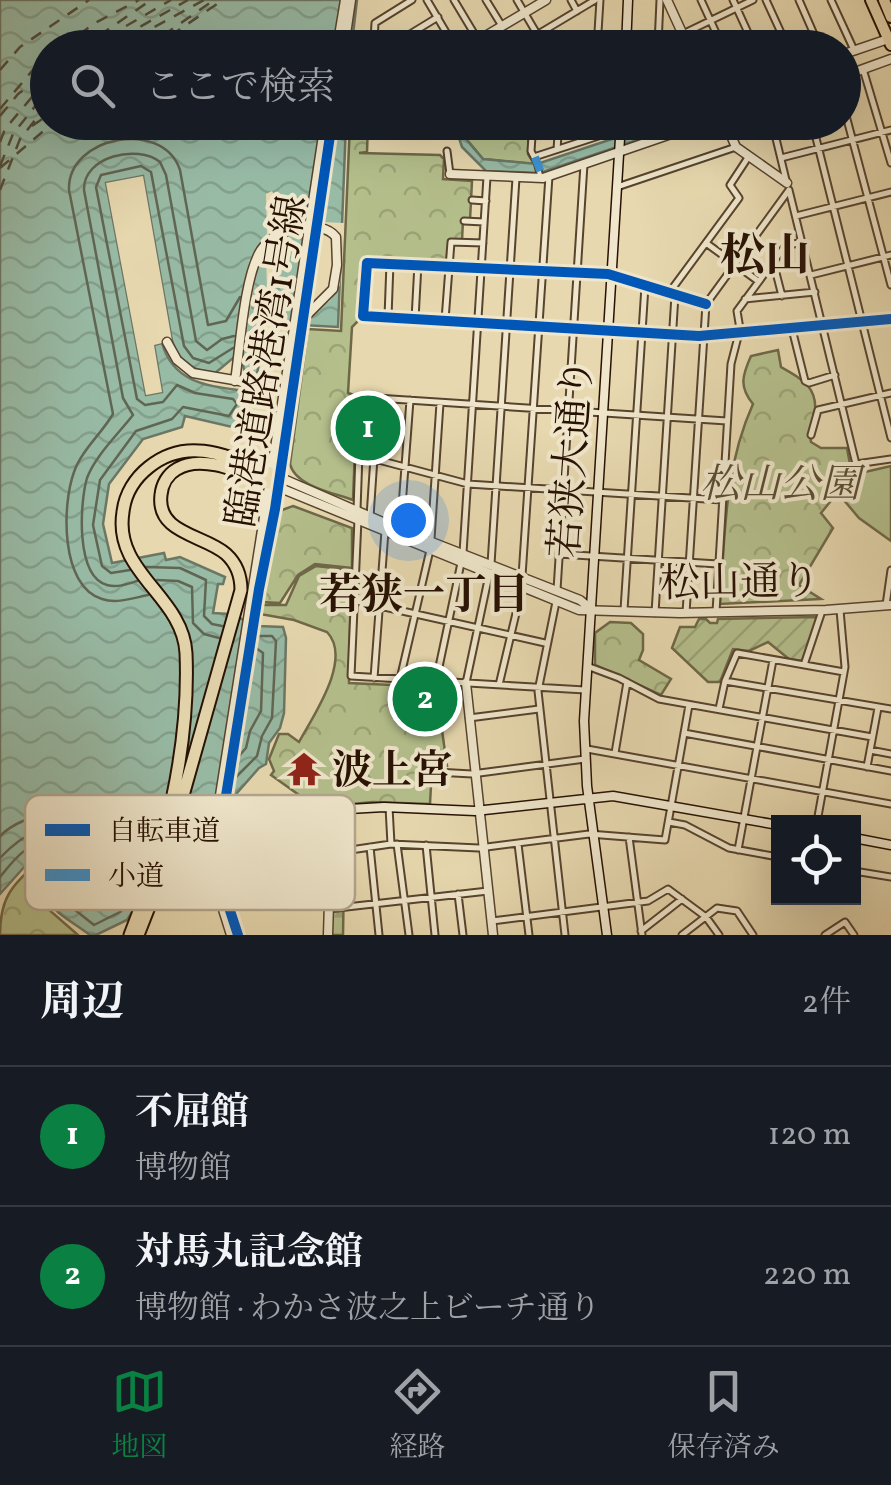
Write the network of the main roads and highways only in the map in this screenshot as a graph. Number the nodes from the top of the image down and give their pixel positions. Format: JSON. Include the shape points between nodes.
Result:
{"nodes":[{"id":1,"x":871,"y":0,"type":"edge"},
{"id":2,"x":886,"y":1,"type":"edge"},
{"id":3,"x":891,"y":16,"type":"edge"},
{"id":4,"x":890,"y":42,"type":"edge"},
{"id":5,"x":169,"y":795,"type":"edge"},
{"id":6,"x":181,"y":795,"type":"edge"},
{"id":7,"x":138,"y":910,"type":"edge"},
{"id":8,"x":148,"y":910,"type":"edge"},
{"id":9,"x":130,"y":935,"type":"edge"},
{"id":10,"x":138,"y":935,"type":"edge"}],
"edges":[{"from":1,"to":4,"type":"highway"},
{"from":2,"to":3,"type":"highway"},
{"from":5,"to":6,"type":"highway","via":[[182,722],[182,631],[135,567],[122,516],[144,471],[164,457],[203,450],[274,482],[193,464],[174,471],[162,488],[170,523],[233,560],[247,607],[200,724]]},
{"from":7,"to":9,"type":"highway"},
{"from":8,"to":10,"type":"highway"}]}
